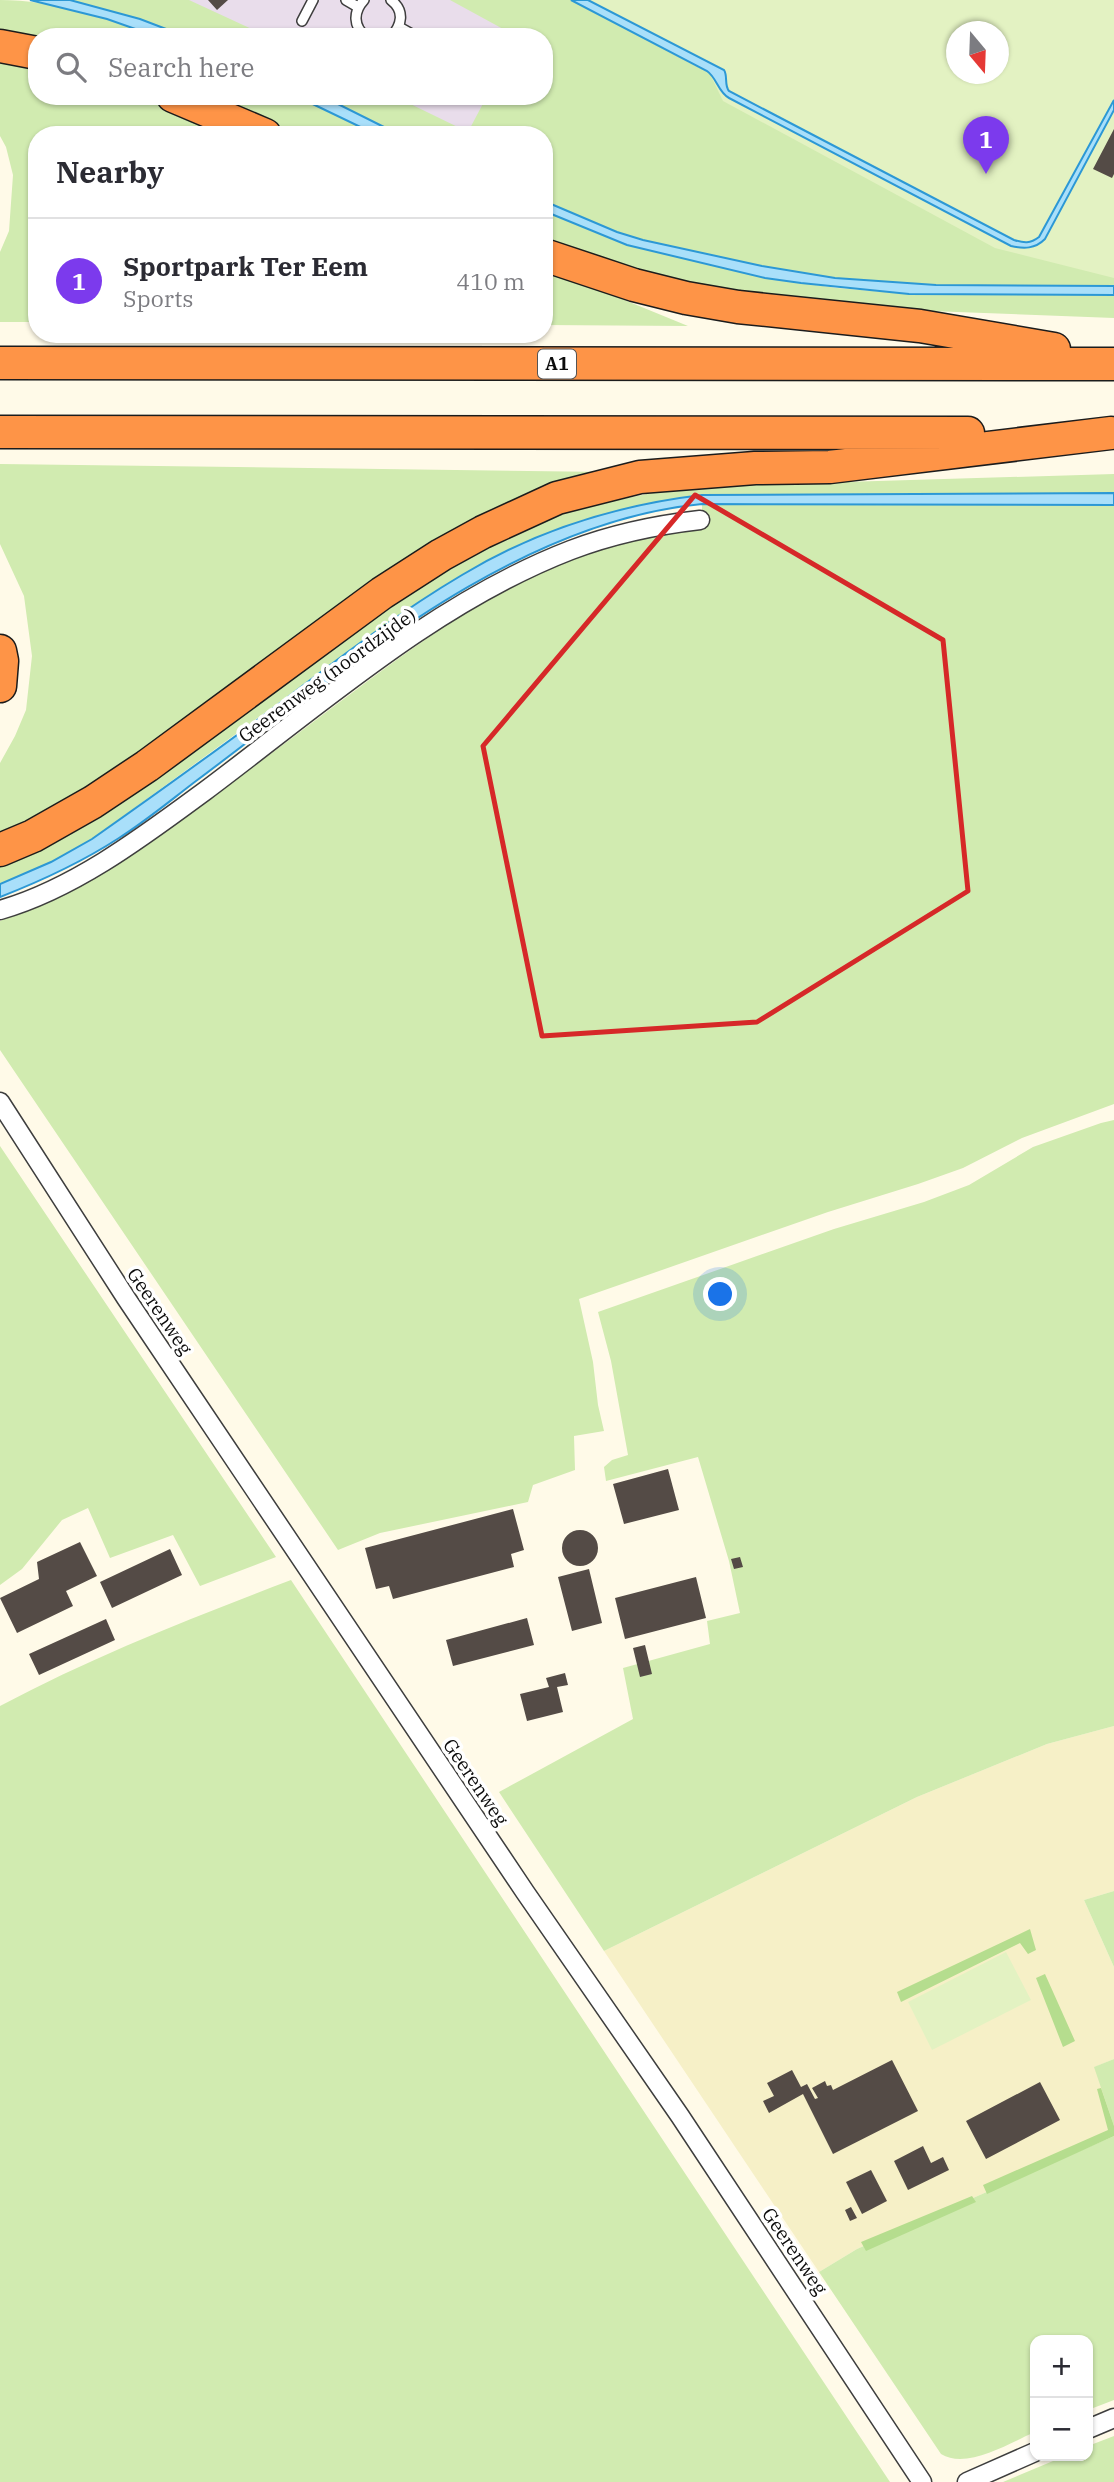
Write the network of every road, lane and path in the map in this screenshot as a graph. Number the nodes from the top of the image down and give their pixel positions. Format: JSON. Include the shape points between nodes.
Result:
{"nodes":[{"id":1,"x":313,"y":0,"type":"edge"},
{"id":2,"x":345,"y":0,"type":"edge"},
{"id":3,"x":391,"y":0,"type":"edge"},
{"id":4,"x":361,"y":4,"type":"edge"},
{"id":5,"x":302,"y":22,"type":"dead end"},
{"id":6,"x":399,"y":27,"type":"edge"},
{"id":7,"x":358,"y":28,"type":"edge"},
{"id":8,"x":0,"y":47,"type":"edge"},
{"id":9,"x":28,"y":52,"type":"edge"},
{"id":10,"x":194,"y":105,"type":"edge"},
{"id":11,"x":244,"y":126,"type":"edge"},
{"id":12,"x":553,"y":258,"type":"edge"},
{"id":13,"x":1114,"y":362,"type":"edge"},
{"id":14,"x":0,"y":363,"type":"edge"},
{"id":15,"x":0,"y":432,"type":"edge"},
{"id":16,"x":1113,"y":433,"type":"edge"},
{"id":17,"x":700,"y":520,"type":"dead end"},
{"id":18,"x":0,"y":651,"type":"edge"},
{"id":19,"x":0,"y":686,"type":"edge"},
{"id":20,"x":0,"y":850,"type":"edge"},
{"id":21,"x":0,"y":910,"type":"edge"},
{"id":22,"x":0,"y":1102,"type":"edge"},
{"id":23,"x":1114,"y":2418,"type":"edge"},
{"id":24,"x":1093,"y":2427,"type":"edge"},
{"id":25,"x":1030,"y":2454,"type":"edge"},
{"id":26,"x":922,"y":2482,"type":"edge"},
{"id":27,"x":967,"y":2482,"type":"edge"}],
"edges":[{"from":1,"to":5,"type":"lane"},
{"from":2,"to":4,"type":"lane"},
{"from":3,"to":6,"type":"lane","via":[[401,15]]},
{"from":4,"to":7,"type":"lane","via":[[355,19]]},
{"from":8,"to":9,"type":"highway"},
{"from":10,"to":11,"type":"highway"},
{"from":12,"to":13,"type":"highway","number":"A1","via":[[686,298],[920,326]]},
{"from":13,"to":14,"type":"highway","number":"A1"},
{"from":15,"to":16,"type":"highway"},
{"from":16,"to":20,"type":"highway","via":[[830,467],[640,477],[557,498],[441,555],[115,788]]},
{"from":17,"to":21,"type":"street","name":"Geerenweg (noordzijde)","via":[[654,526],[571,550],[480,593],[377,661],[107,860]]},
{"from":18,"to":19,"type":"highway"},
{"from":22,"to":26,"type":"street","name":"Geerenweg","via":[[126,1298]]},
{"from":23,"to":24,"type":"street"},
{"from":25,"to":27,"type":"street"}]}
